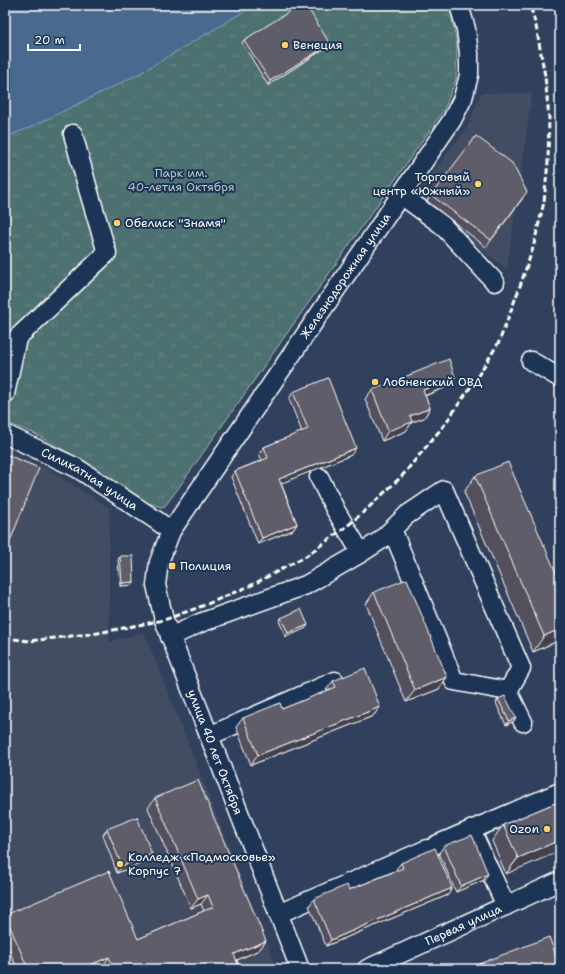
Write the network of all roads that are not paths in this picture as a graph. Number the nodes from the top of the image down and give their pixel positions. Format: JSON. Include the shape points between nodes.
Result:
{"nodes":[{"id":1,"x":458,"y":5,"type":"edge"},
{"id":2,"x":72,"y":134,"type":"dead end"},
{"id":3,"x":401,"y":195,"type":"junction"},
{"id":4,"x":495,"y":282,"type":"dead end"},
{"id":5,"x":530,"y":361,"type":"dead end"},
{"id":6,"x":560,"y":378,"type":"edge"},
{"id":7,"x":5,"y":394,"type":"edge"},
{"id":8,"x":5,"y":434,"type":"edge"},
{"id":9,"x":319,"y":477,"type":"dead end"},
{"id":10,"x":392,"y":529,"type":"junction"},
{"id":11,"x":171,"y":531,"type":"junction"},
{"id":12,"x":361,"y":553,"type":"junction"},
{"id":13,"x":170,"y":637,"type":"junction"},
{"id":14,"x":335,"y":681,"type":"edge"},
{"id":15,"x":508,"y":692,"type":"junction"},
{"id":16,"x":523,"y":722,"type":"dead end"},
{"id":17,"x":209,"y":736,"type":"junction"},
{"id":18,"x":560,"y":792,"type":"edge"},
{"id":19,"x":471,"y":830,"type":"junction"},
{"id":20,"x":560,"y":881,"type":"edge"},
{"id":21,"x":506,"y":906,"type":"junction"},
{"id":22,"x":278,"y":914,"type":"junction"},
{"id":23,"x":300,"y":969,"type":"edge"},
{"id":24,"x":367,"y":969,"type":"edge"}],
"edges":[{"from":1,"to":3,"type":"street","name":"Железнодорожная улица","via":[[466,29],[469,53],[469,75],[463,98],[452,120]]},
{"from":2,"to":7,"type":"street","via":[[107,253],[17,338]]},
{"from":3,"to":4,"type":"street","via":[[442,226]]},
{"from":3,"to":11,"type":"street","name":"Железнодорожная улица"},
{"from":5,"to":6,"type":"street"},
{"from":8,"to":11,"type":"street","name":"Силикатная улица","via":[[77,468]]},
{"from":9,"to":12,"type":"street"},
{"from":10,"to":12,"type":"street"},
{"from":10,"to":15,"type":"street","via":[[454,681]]},
{"from":10,"to":15,"type":"street","via":[[407,515],[444,490],[521,668]]},
{"from":11,"to":13,"type":"street","name":"улица 40 лет Октября","via":[[159,562],[156,585]]},
{"from":12,"to":13,"type":"street","via":[[306,585],[200,623]]},
{"from":13,"to":17,"type":"street","name":"улица 40 лет Октября"},
{"from":14,"to":17,"type":"street"},
{"from":15,"to":16,"type":"street"},
{"from":17,"to":22,"type":"street","name":"улица 40 лет Октября"},
{"from":18,"to":19,"type":"street"},
{"from":19,"to":21,"type":"street"},
{"from":19,"to":22,"type":"street"},
{"from":20,"to":21,"type":"street","name":"Первая улица"},
{"from":21,"to":24,"type":"street","name":"Первая улица"},
{"from":22,"to":23,"type":"street","name":"улица 40 лет Октября"}]}
